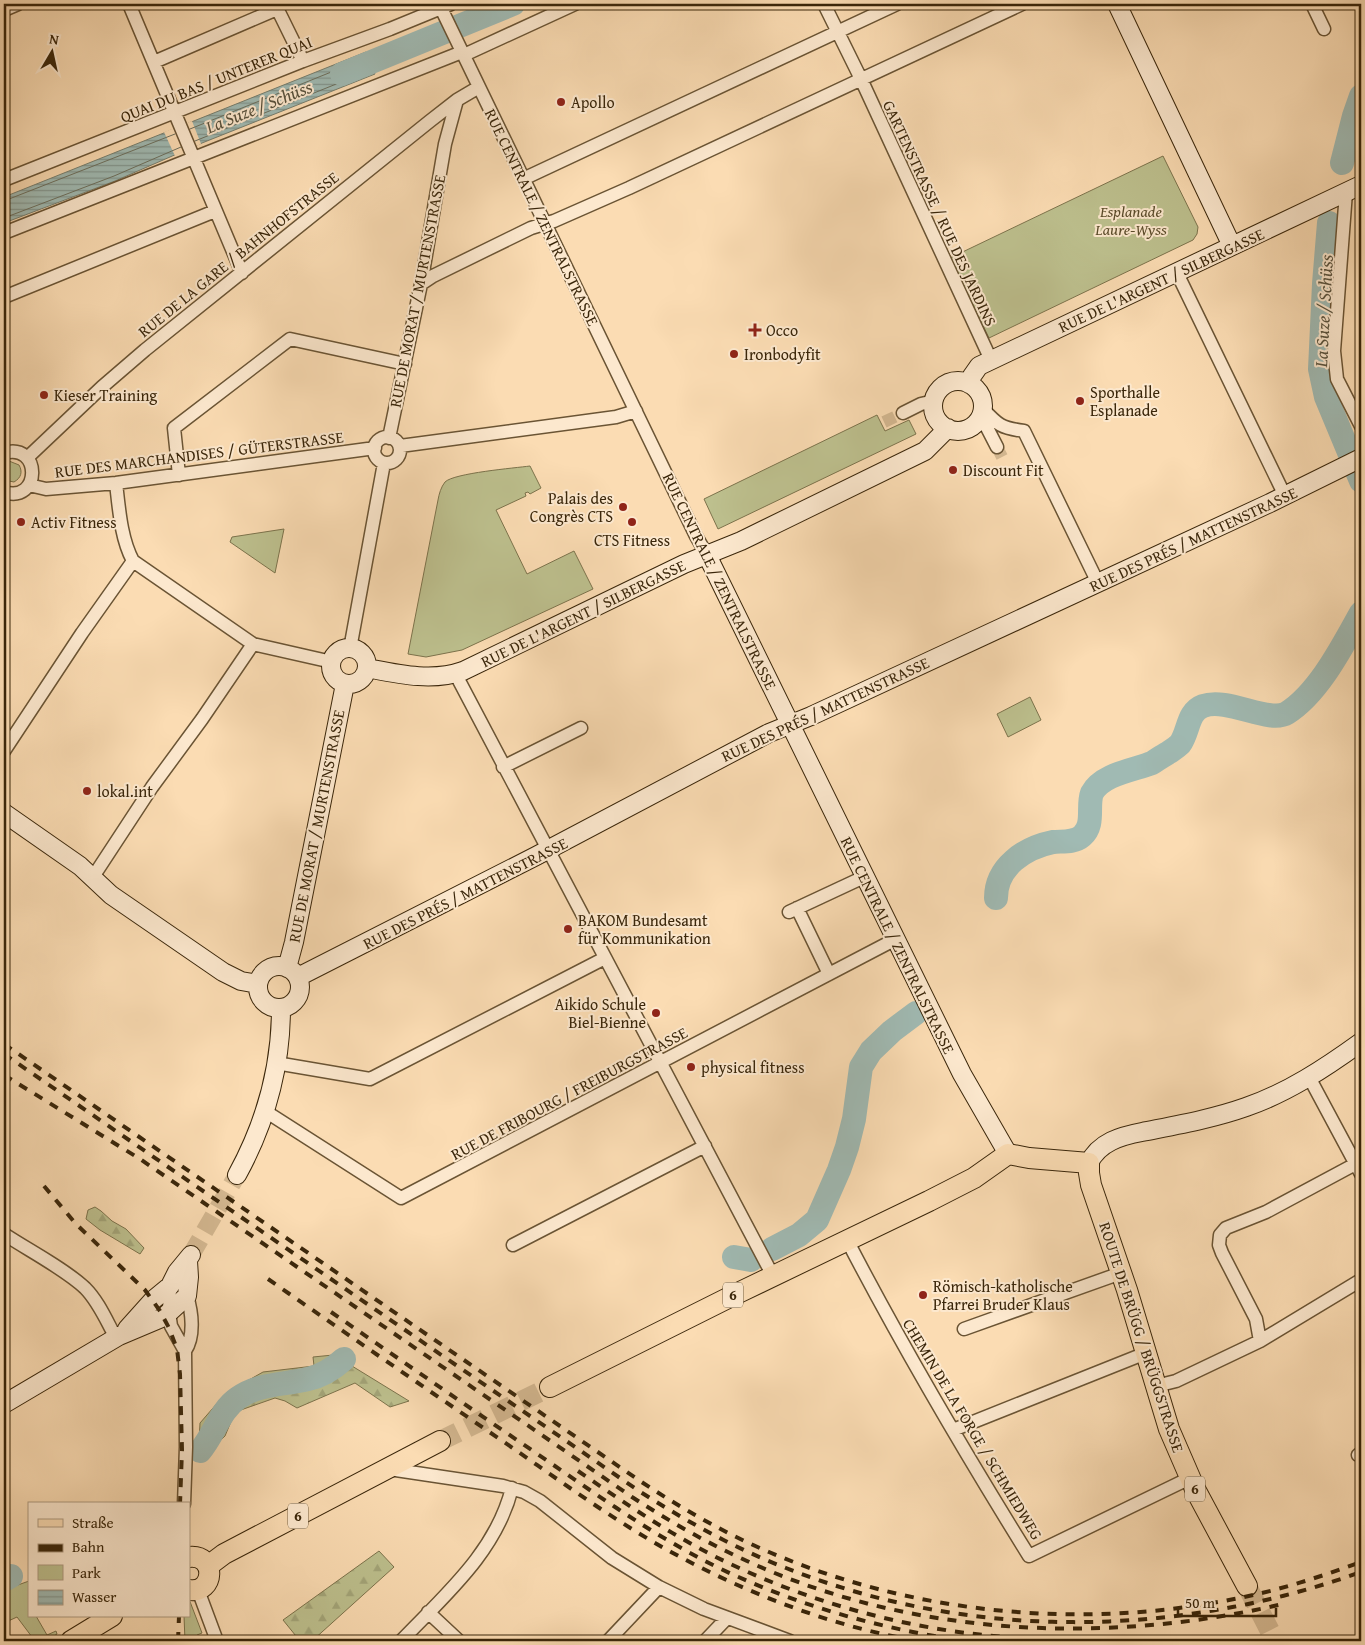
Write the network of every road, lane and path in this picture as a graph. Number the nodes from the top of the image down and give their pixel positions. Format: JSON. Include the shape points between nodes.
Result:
{"nodes":[{"id":1,"x":18,"y":4,"type":"edge"},
{"id":2,"x":129,"y":4,"type":"edge"},
{"id":3,"x":575,"y":4,"type":"edge"},
{"id":4,"x":824,"y":4,"type":"edge"},
{"id":5,"x":897,"y":4,"type":"edge"},
{"id":6,"x":1022,"y":4,"type":"edge"},
{"id":7,"x":1117,"y":4,"type":"edge"},
{"id":8,"x":1312,"y":4,"type":"edge"},
{"id":9,"x":276,"y":6,"type":"edge"},
{"id":10,"x":444,"y":8,"type":"edge"},
{"id":11,"x":4,"y":10,"type":"edge"},
{"id":12,"x":1324,"y":29,"type":"dead end"},
{"id":13,"x":837,"y":31,"type":"junction"},
{"id":14,"x":461,"y":50,"type":"junction"},
{"id":15,"x":303,"y":61,"type":"junction"},
{"id":16,"x":154,"y":62,"type":"junction"},
{"id":17,"x":861,"y":79,"type":"junction"},
{"id":18,"x":479,"y":87,"type":"junction"},
{"id":19,"x":458,"y":100,"type":"junction"},
{"id":20,"x":175,"y":113,"type":"junction"},
{"id":21,"x":192,"y":153,"type":"junction"},
{"id":22,"x":523,"y":179,"type":"junction"},
{"id":23,"x":4,"y":180,"type":"edge"},
{"id":24,"x":1354,"y":188,"type":"edge"},
{"id":25,"x":215,"y":211,"type":"junction"},
{"id":26,"x":545,"y":224,"type":"junction"},
{"id":27,"x":4,"y":233,"type":"edge"},
{"id":28,"x":1232,"y":246,"type":"junction"},
{"id":29,"x":242,"y":273,"type":"junction"},
{"id":30,"x":1177,"y":273,"type":"junction"},
{"id":31,"x":421,"y":284,"type":"junction"},
{"id":32,"x":4,"y":297,"type":"edge"},
{"id":33,"x":991,"y":360,"type":"junction"},
{"id":34,"x":405,"y":364,"type":"junction"},
{"id":35,"x":969,"y":384,"type":"junction"},
{"id":36,"x":934,"y":401,"type":"junction"},
{"id":37,"x":636,"y":411,"type":"junction"},
{"id":38,"x":982,"y":412,"type":"junction"},
{"id":39,"x":903,"y":413,"type":"tunnel mouth"},
{"id":40,"x":1361,"y":426,"type":"edge"},
{"id":41,"x":948,"y":428,"type":"junction"},
{"id":42,"x":389,"y":438,"type":"junction"},
{"id":43,"x":400,"y":446,"type":"junction"},
{"id":44,"x":997,"y":447,"type":"tunnel mouth"},
{"id":45,"x":375,"y":448,"type":"junction"},
{"id":46,"x":4,"y":453,"type":"edge"},
{"id":47,"x":27,"y":458,"type":"junction"},
{"id":48,"x":1361,"y":458,"type":"edge"},
{"id":49,"x":384,"y":463,"type":"junction"},
{"id":50,"x":179,"y":475,"type":"junction"},
{"id":51,"x":121,"y":479,"type":"junction"},
{"id":52,"x":29,"y":485,"type":"junction"},
{"id":53,"x":4,"y":492,"type":"edge"},
{"id":54,"x":1286,"y":496,"type":"junction"},
{"id":55,"x":707,"y":555,"type":"junction"},
{"id":56,"x":133,"y":561,"type":"junction"},
{"id":57,"x":1098,"y":583,"type":"junction"},
{"id":58,"x":253,"y":644,"type":"junction"},
{"id":59,"x":350,"y":649,"type":"junction"},
{"id":60,"x":332,"y":662,"type":"junction"},
{"id":61,"x":367,"y":668,"type":"junction"},
{"id":62,"x":455,"y":673,"type":"junction"},
{"id":63,"x":346,"y":684,"type":"junction"},
{"id":64,"x":790,"y":723,"type":"junction"},
{"id":65,"x":581,"y":728,"type":"dead end"},
{"id":66,"x":4,"y":751,"type":"edge"},
{"id":67,"x":503,"y":767,"type":"junction"},
{"id":68,"x":4,"y":813,"type":"edge"},
{"id":69,"x":548,"y":850,"type":"junction"},
{"id":70,"x":93,"y":877,"type":"junction"},
{"id":71,"x":864,"y":877,"type":"junction"},
{"id":72,"x":894,"y":940,"type":"junction"},
{"id":73,"x":604,"y":958,"type":"junction"},
{"id":74,"x":292,"y":972,"type":"junction"},
{"id":75,"x":829,"y":974,"type":"junction"},
{"id":76,"x":258,"y":984,"type":"junction"},
{"id":77,"x":281,"y":1008,"type":"junction"},
{"id":78,"x":1361,"y":1042,"type":"edge"},
{"id":79,"x":276,"y":1063,"type":"junction"},
{"id":80,"x":660,"y":1064,"type":"junction"},
{"id":81,"x":1308,"y":1077,"type":"junction"},
{"id":82,"x":265,"y":1111,"type":"junction"},
{"id":83,"x":705,"y":1146,"type":"junction"},
{"id":84,"x":1008,"y":1154,"type":"junction"},
{"id":85,"x":1090,"y":1163,"type":"junction"},
{"id":86,"x":1359,"y":1166,"type":"edge"},
{"id":87,"x":237,"y":1175,"type":"tunnel mouth"},
{"id":88,"x":4,"y":1234,"type":"edge"},
{"id":89,"x":847,"y":1240,"type":"junction"},
{"id":90,"x":513,"y":1245,"type":"dead end"},
{"id":91,"x":1121,"y":1272,"type":"junction"},
{"id":92,"x":773,"y":1276,"type":"junction"},
{"id":93,"x":1361,"y":1280,"type":"edge"},
{"id":94,"x":170,"y":1286,"type":"junction"},
{"id":95,"x":187,"y":1296,"type":"junction"},
{"id":96,"x":1261,"y":1309,"type":"dead end"},
{"id":97,"x":169,"y":1312,"type":"junction"},
{"id":98,"x":964,"y":1329,"type":"dead end"},
{"id":99,"x":118,"y":1337,"type":"junction"},
{"id":100,"x":1260,"y":1341,"type":"junction"},
{"id":101,"x":185,"y":1351,"type":"junction"},
{"id":102,"x":1146,"y":1353,"type":"junction"},
{"id":103,"x":1156,"y":1386,"type":"junction"},
{"id":104,"x":550,"y":1387,"type":"tunnel mouth"},
{"id":105,"x":4,"y":1404,"type":"edge"},
{"id":106,"x":953,"y":1430,"type":"junction"},
{"id":107,"x":440,"y":1441,"type":"tunnel mouth"},
{"id":108,"x":389,"y":1469,"type":"junction"},
{"id":109,"x":1190,"y":1478,"type":"junction"},
{"id":110,"x":512,"y":1488,"type":"junction"},
{"id":111,"x":184,"y":1502,"type":"edge"},
{"id":112,"x":190,"y":1557,"type":"edge"},
{"id":113,"x":208,"y":1566,"type":"junction"},
{"id":114,"x":1247,"y":1586,"type":"tunnel mouth"},
{"id":115,"x":659,"y":1587,"type":"junction"},
{"id":116,"x":193,"y":1590,"type":"edge"},
{"id":117,"x":428,"y":1612,"type":"junction"},
{"id":118,"x":109,"y":1618,"type":"edge"},
{"id":119,"x":727,"y":1618,"type":"junction"},
{"id":120,"x":71,"y":1641,"type":"edge"},
{"id":121,"x":217,"y":1641,"type":"edge"},
{"id":122,"x":401,"y":1641,"type":"edge"},
{"id":123,"x":459,"y":1641,"type":"edge"},
{"id":124,"x":608,"y":1641,"type":"edge"},
{"id":125,"x":705,"y":1641,"type":"edge"},
{"id":126,"x":790,"y":1641,"type":"edge"}],
"edges":[{"from":1,"to":11,"type":"street"},
{"from":2,"to":16,"type":"street"},
{"from":3,"to":14,"type":"street","via":[[512,33]]},
{"from":4,"to":13,"type":"street","name":"GARTENSTRASSE / RUE DES JARDINS"},
{"from":5,"to":13,"type":"street"},
{"from":6,"to":17,"type":"street"},
{"from":7,"to":28,"type":"main road"},
{"from":8,"to":12,"type":"street"},
{"from":9,"to":15,"type":"street"},
{"from":9,"to":16,"type":"street"},
{"from":10,"to":14,"type":"street","name":"RUE CENTRALE / ZENTRALSTRASSE"},
{"from":10,"to":15,"type":"street","name":"QUAI DU BAS / UNTERER QUAI"},
{"from":13,"to":17,"type":"street","name":"GARTENSTRASSE / RUE DES JARDINS"},
{"from":13,"to":22,"type":"street"},
{"from":14,"to":18,"type":"street","name":"RUE CENTRALE / ZENTRALSTRASSE"},
{"from":14,"to":21,"type":"street"},
{"from":15,"to":20,"type":"street","name":"QUAI DU BAS / UNTERER QUAI"},
{"from":16,"to":20,"type":"street"},
{"from":17,"to":26,"type":"street"},
{"from":17,"to":33,"type":"street","name":"GARTENSTRASSE / RUE DES JARDINS"},
{"from":18,"to":19,"type":"street","name":"RUE DE LA GARE / BAHNHOFSTRASSE"},
{"from":18,"to":22,"type":"street","name":"RUE CENTRALE / ZENTRALSTRASSE"},
{"from":19,"to":29,"type":"street","name":"RUE DE LA GARE / BAHNHOFSTRASSE"},
{"from":19,"to":31,"type":"street","name":"RUE DE MORAT / MURTENSTRASSE","via":[[445,144]]},
{"from":20,"to":21,"type":"street"},
{"from":20,"to":23,"type":"street","name":"QUAI DU BAS / UNTERER QUAI"},
{"from":21,"to":25,"type":"street"},
{"from":21,"to":27,"type":"street"},
{"from":22,"to":26,"type":"street","name":"RUE CENTRALE / ZENTRALSTRASSE"},
{"from":24,"to":28,"type":"main road","name":"RUE DE L'ARGENT / SILBERGASSE"},
{"from":24,"to":40,"type":"street","via":[[1338,289],[1335,367],[1337,379]]},
{"from":25,"to":29,"type":"street"},
{"from":25,"to":32,"type":"street"},
{"from":26,"to":31,"type":"street","via":[[441,271]]},
{"from":26,"to":37,"type":"street","name":"RUE CENTRALE / ZENTRALSTRASSE"},
{"from":28,"to":30,"type":"main road","name":"RUE DE L'ARGENT / SILBERGASSE"},
{"from":29,"to":47,"type":"street","name":"RUE DE LA GARE / BAHNHOFSTRASSE","via":[[130,362]]},
{"from":30,"to":33,"type":"main road","name":"RUE DE L'ARGENT / SILBERGASSE"},
{"from":30,"to":54,"type":"street"},
{"from":31,"to":34,"type":"street","name":"RUE DE MORAT / MURTENSTRASSE"},
{"from":33,"to":35,"type":"main road","name":"RUE DE L'ARGENT / SILBERGASSE","via":[[979,366]]},
{"from":34,"to":42,"type":"street","name":"RUE DE MORAT / MURTENSTRASSE"},
{"from":34,"to":50,"type":"street","via":[[290,339],[174,428]]},
{"from":35,"to":36,"type":"main road","via":[[952,382],[938,392]]},
{"from":35,"to":38,"type":"main road","via":[[980,394]]},
{"from":36,"to":39,"type":"street"},
{"from":36,"to":41,"type":"main road","via":[[936,417]]},
{"from":37,"to":43,"type":"street","via":[[616,417]]},
{"from":37,"to":55,"type":"street","name":"RUE CENTRALE / ZENTRALSTRASSE"},
{"from":38,"to":41,"type":"main road","via":[[971,428],[955,431]]},
{"from":38,"to":44,"type":"street"},
{"from":38,"to":57,"type":"street","via":[[998,425],[1024,431]]},
{"from":41,"to":55,"type":"main road","name":"RUE DE L'ARGENT / SILBERGASSE","via":[[926,451]]},
{"from":42,"to":43,"type":"street"},
{"from":42,"to":45,"type":"street","via":[[381,439]]},
{"from":43,"to":49,"type":"street","via":[[398,458],[392,463]]},
{"from":45,"to":49,"type":"street","via":[[377,459]]},
{"from":45,"to":50,"type":"street","name":"RUE DES MARCHANDISES / GÜTERSTRASSE"},
{"from":46,"to":47,"type":"street","via":[[16,452]]},
{"from":47,"to":52,"type":"street","via":[[32,468]]},
{"from":48,"to":54,"type":"main road","name":"RUE DES PRÉS / MATTENSTRASSE"},
{"from":49,"to":59,"type":"street"},
{"from":50,"to":51,"type":"street","name":"RUE DES MARCHANDISES / GÜTERSTRASSE"},
{"from":51,"to":52,"type":"street","name":"RUE DES MARCHANDISES / GÜTERSTRASSE","via":[[46,489]]},
{"from":51,"to":56,"type":"street","via":[[121,518]]},
{"from":52,"to":53,"type":"street","via":[[16,493]]},
{"from":54,"to":57,"type":"main road","name":"RUE DES PRÉS / MATTENSTRASSE"},
{"from":55,"to":62,"type":"main road","name":"RUE DE L'ARGENT / SILBERGASSE"},
{"from":55,"to":64,"type":"main road","name":"RUE CENTRALE / ZENTRALSTRASSE"},
{"from":56,"to":58,"type":"street"},
{"from":56,"to":66,"type":"street"},
{"from":57,"to":64,"type":"main road","name":"RUE DES PRÉS / MATTENSTRASSE"},
{"from":58,"to":60,"type":"street"},
{"from":58,"to":70,"type":"street","via":[[152,786]]},
{"from":59,"to":60,"type":"main road","via":[[337,654]]},
{"from":59,"to":61,"type":"main road","via":[[363,655]]},
{"from":60,"to":63,"type":"main road","via":[[336,678]]},
{"from":61,"to":62,"type":"main road","name":"RUE DE L'ARGENT / SILBERGASSE","via":[[422,677]]},
{"from":61,"to":63,"type":"main road","via":[[357,682]]},
{"from":62,"to":67,"type":"street"},
{"from":63,"to":74,"type":"main road","name":"RUE DE MORAT / MURTENSTRASSE","via":[[294,942]]},
{"from":64,"to":69,"type":"main road","name":"RUE DES PRÉS / MATTENSTRASSE"},
{"from":64,"to":71,"type":"main road","name":"RUE CENTRALE / ZENTRALSTRASSE"},
{"from":65,"to":67,"type":"street"},
{"from":67,"to":69,"type":"street"},
{"from":68,"to":70,"type":"main road"},
{"from":69,"to":73,"type":"street"},
{"from":69,"to":74,"type":"main road","name":"RUE DES PRÉS / MATTENSTRASSE"},
{"from":70,"to":76,"type":"main road","via":[[111,895],[222,972],[241,981]]},
{"from":71,"to":72,"type":"main road","name":"RUE CENTRALE / ZENTRALSTRASSE"},
{"from":71,"to":75,"type":"street","via":[[793,910]]},
{"from":72,"to":75,"type":"street","name":"RUE DE FRIBOURG / FREIBURGSTRASSE"},
{"from":72,"to":84,"type":"main road","name":"RUE CENTRALE / ZENTRALSTRASSE","via":[[962,1074]]},
{"from":73,"to":79,"type":"street","via":[[370,1079]]},
{"from":73,"to":80,"type":"street"},
{"from":74,"to":76,"type":"main road","via":[[278,966],[269,969]]},
{"from":74,"to":77,"type":"main road","via":[[300,987],[298,997],[291,1005]]},
{"from":75,"to":80,"type":"street","name":"RUE DE FRIBOURG / FREIBURGSTRASSE"},
{"from":76,"to":77,"type":"main road","via":[[264,1002]]},
{"from":77,"to":79,"type":"main road"},
{"from":78,"to":81,"type":"main road"},
{"from":79,"to":82,"type":"main road"},
{"from":80,"to":82,"type":"street","name":"RUE DE FRIBOURG / FREIBURGSTRASSE","via":[[401,1198]]},
{"from":80,"to":83,"type":"street"},
{"from":81,"to":85,"type":"main road","via":[[1231,1112],[1119,1137],[1098,1150]]},
{"from":81,"to":86,"type":"street"},
{"from":82,"to":87,"type":"main road"},
{"from":83,"to":90,"type":"street"},
{"from":83,"to":92,"type":"street"},
{"from":84,"to":85,"type":"main road"},
{"from":84,"to":89,"type":"main road","number":"6","via":[[974,1178]]},
{"from":85,"to":91,"type":"main road","name":"ROUTE DE BRÜGG / BRÜGGSTRASSE","number":"6","via":[[1091,1185]]},
{"from":86,"to":100,"type":"street","via":[[1226,1228],[1220,1235],[1222,1253],[1256,1319]]},
{"from":88,"to":99,"type":"street","via":[[86,1289]]},
{"from":89,"to":92,"type":"main road","number":"6"},
{"from":89,"to":106,"type":"street","name":"CHEMIN DE LA FORGE / SCHMIEDWEG","via":[[894,1330]]},
{"from":91,"to":98,"type":"street"},
{"from":91,"to":102,"type":"main road","name":"ROUTE DE BRÜGG / BRÜGGSTRASSE","number":"6"},
{"from":92,"to":104,"type":"main road","number":"6"},
{"from":93,"to":100,"type":"street"},
{"from":94,"to":95,"type":"main road","via":[[190,1258]]},
{"from":94,"to":97,"type":"street"},
{"from":94,"to":99,"type":"main road"},
{"from":95,"to":97,"type":"main road"},
{"from":95,"to":101,"type":"street","via":[[191,1328],[190,1343]]},
{"from":96,"to":100,"type":"street","via":[[1264,1324]]},
{"from":97,"to":99,"type":"main road"},
{"from":97,"to":101,"type":"street","via":[[171,1326]]},
{"from":99,"to":105,"type":"main road"},
{"from":100,"to":103,"type":"street","via":[[1176,1381]]},
{"from":101,"to":111,"type":"street"},
{"from":102,"to":103,"type":"main road","name":"ROUTE DE BRÜGG / BRÜGGSTRASSE","number":"6"},
{"from":102,"to":106,"type":"street"},
{"from":103,"to":109,"type":"main road","name":"ROUTE DE BRÜGG / BRÜGGSTRASSE","number":"6","via":[[1169,1429]]},
{"from":106,"to":109,"type":"street","name":"CHEMIN DE LA FORGE / SCHMIEDWEG","via":[[1029,1556]]},
{"from":107,"to":108,"type":"main road","number":"6"},
{"from":108,"to":110,"type":"street"},
{"from":108,"to":113,"type":"main road","number":"6","via":[[224,1554]]},
{"from":109,"to":114,"type":"main road","name":"ROUTE DE BRÜGG / BRÜGGSTRASSE","number":"6"},
{"from":110,"to":115,"type":"street","via":[[535,1497],[603,1551]]},
{"from":110,"to":117,"type":"street","via":[[503,1518],[486,1548]]},
{"from":112,"to":113,"type":"main road","via":[[201,1559]]},
{"from":113,"to":116,"type":"main road","via":[[209,1578],[203,1587]]},
{"from":115,"to":119,"type":"street"},
{"from":115,"to":124,"type":"street"},
{"from":116,"to":121,"type":"street"},
{"from":117,"to":122,"type":"street"},
{"from":117,"to":123,"type":"street"},
{"from":118,"to":120,"type":"main road"},
{"from":119,"to":125,"type":"street"},
{"from":119,"to":126,"type":"street"}]}
